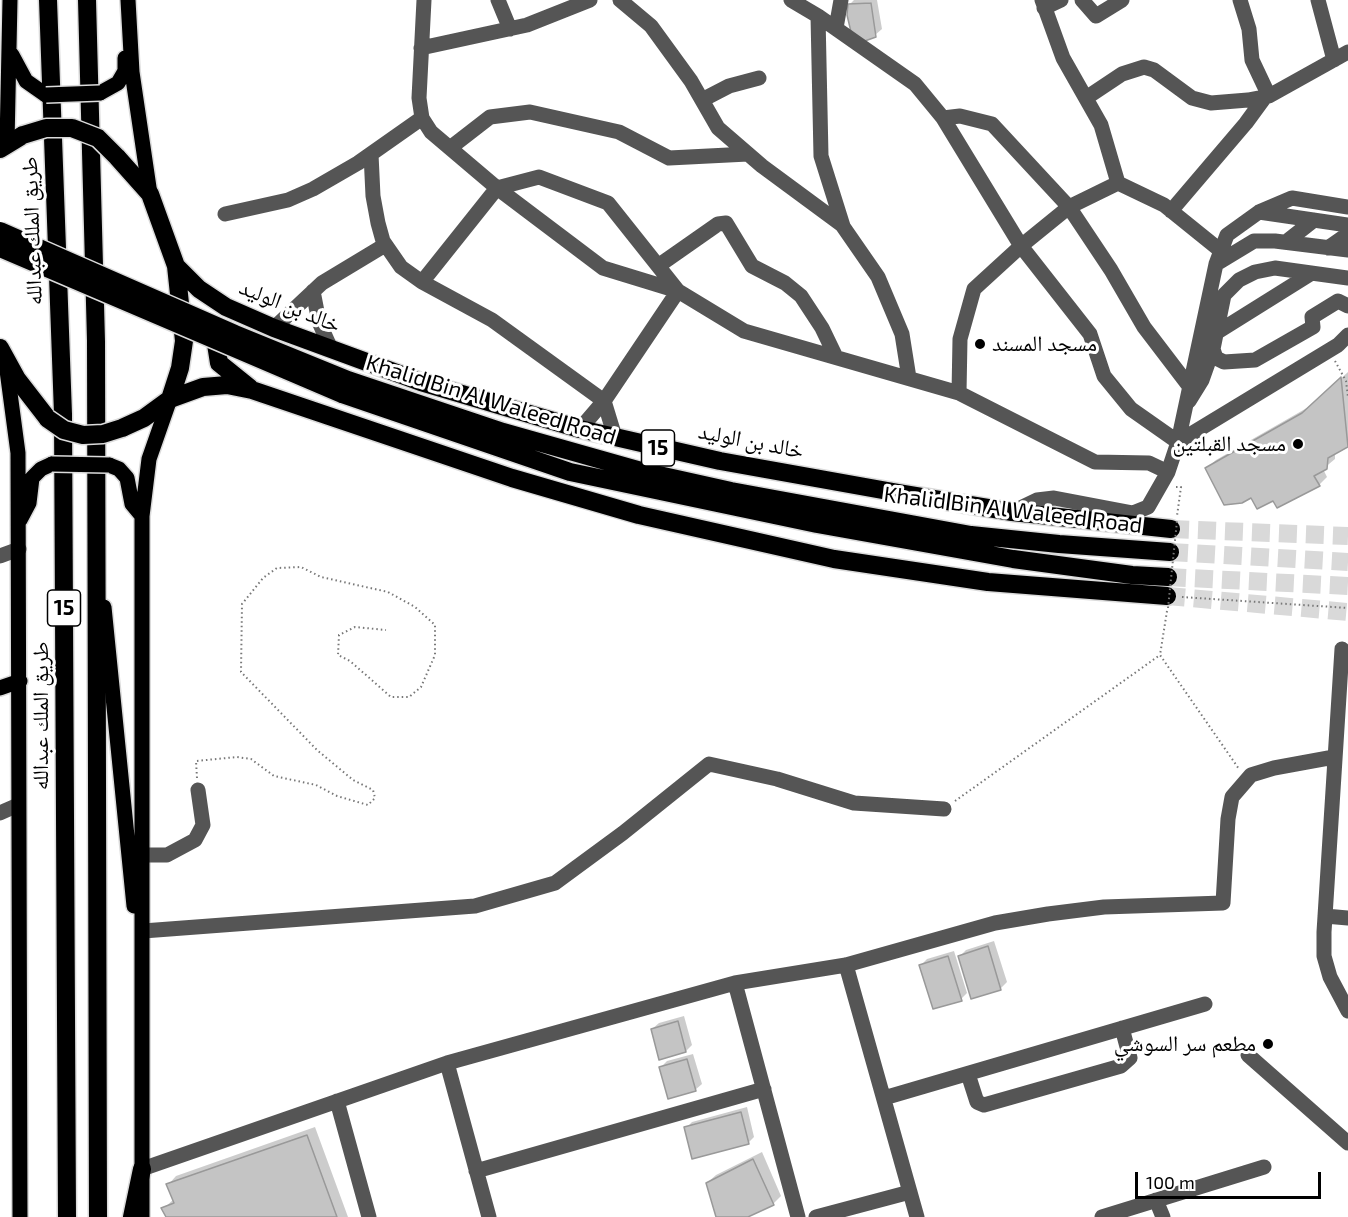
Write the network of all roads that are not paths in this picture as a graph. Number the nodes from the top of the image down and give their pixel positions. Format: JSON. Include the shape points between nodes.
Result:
{"nodes":[{"id":1,"x":48,"y":0,"type":"edge"},
{"id":2,"x":87,"y":0,"type":"edge"},
{"id":3,"x":128,"y":0,"type":"edge"},
{"id":4,"x":424,"y":0,"type":"edge"},
{"id":5,"x":498,"y":0,"type":"edge"},
{"id":6,"x":590,"y":0,"type":"edge"},
{"id":7,"x":620,"y":0,"type":"edge"},
{"id":8,"x":791,"y":0,"type":"edge"},
{"id":9,"x":841,"y":0,"type":"edge"},
{"id":10,"x":1061,"y":0,"type":"edge"},
{"id":11,"x":1082,"y":0,"type":"edge"},
{"id":12,"x":1122,"y":0,"type":"edge"},
{"id":13,"x":1240,"y":0,"type":"edge"},
{"id":14,"x":1318,"y":0,"type":"edge"},
{"id":15,"x":1043,"y":4,"type":"edge"},
{"id":16,"x":7,"y":7,"type":"edge"},
{"id":17,"x":818,"y":15,"type":"junction"},
{"id":18,"x":836,"y":28,"type":"junction"},
{"id":19,"x":510,"y":29,"type":"junction"},
{"id":20,"x":130,"y":32,"type":"junction"},
{"id":21,"x":421,"y":48,"type":"junction"},
{"id":22,"x":10,"y":49,"type":"junction"},
{"id":23,"x":1348,"y":52,"type":"edge"},
{"id":24,"x":1334,"y":60,"type":"junction"},
{"id":25,"x":759,"y":78,"type":"dead end"},
{"id":26,"x":1267,"y":96,"type":"junction"},
{"id":27,"x":1086,"y":98,"type":"junction"},
{"id":28,"x":702,"y":100,"type":"junction"},
{"id":29,"x":422,"y":118,"type":"junction"},
{"id":30,"x":943,"y":118,"type":"junction"},
{"id":31,"x":10,"y":142,"type":"edge"},
{"id":32,"x":450,"y":148,"type":"junction"},
{"id":33,"x":371,"y":154,"type":"junction"},
{"id":34,"x":748,"y":154,"type":"junction"},
{"id":35,"x":1118,"y":183,"type":"junction"},
{"id":36,"x":497,"y":188,"type":"junction"},
{"id":37,"x":150,"y":194,"type":"junction"},
{"id":38,"x":1069,"y":207,"type":"junction"},
{"id":39,"x":1348,"y":207,"type":"edge"},
{"id":40,"x":1171,"y":211,"type":"junction"},
{"id":41,"x":1259,"y":212,"type":"junction"},
{"id":42,"x":225,"y":214,"type":"dead end"},
{"id":43,"x":1314,"y":220,"type":"junction"},
{"id":44,"x":843,"y":226,"type":"junction"},
{"id":45,"x":1345,"y":227,"type":"edge"},
{"id":46,"x":0,"y":231,"type":"edge"},
{"id":47,"x":1286,"y":242,"type":"junction"},
{"id":48,"x":385,"y":245,"type":"junction"},
{"id":49,"x":1308,"y":245,"type":"junction"},
{"id":50,"x":1021,"y":246,"type":"junction"},
{"id":51,"x":0,"y":248,"type":"edge"},
{"id":52,"x":1328,"y":248,"type":"junction"},
{"id":53,"x":1348,"y":250,"type":"edge"},
{"id":54,"x":1218,"y":258,"type":"junction"},
{"id":55,"x":176,"y":266,"type":"junction"},
{"id":56,"x":658,"y":266,"type":"junction"},
{"id":57,"x":1312,"y":273,"type":"junction"},
{"id":58,"x":1348,"y":278,"type":"edge"},
{"id":59,"x":422,"y":282,"type":"junction"},
{"id":60,"x":313,"y":291,"type":"junction"},
{"id":61,"x":678,"y":291,"type":"junction"},
{"id":62,"x":1348,"y":306,"type":"edge"},
{"id":63,"x":267,"y":325,"type":"junction"},
{"id":64,"x":1216,"y":333,"type":"junction"},
{"id":65,"x":1348,"y":335,"type":"edge"},
{"id":66,"x":331,"y":349,"type":"junction"},
{"id":67,"x":1213,"y":349,"type":"junction"},
{"id":68,"x":2,"y":352,"type":"edge"},
{"id":69,"x":835,"y":355,"type":"junction"},
{"id":70,"x":909,"y":378,"type":"junction"},
{"id":71,"x":1189,"y":386,"type":"junction"},
{"id":72,"x":345,"y":387,"type":"junction"},
{"id":73,"x":252,"y":390,"type":"junction"},
{"id":74,"x":959,"y":393,"type":"junction"},
{"id":75,"x":170,"y":399,"type":"junction"},
{"id":76,"x":604,"y":401,"type":"junction"},
{"id":77,"x":1184,"y":410,"type":"junction"},
{"id":78,"x":580,"y":429,"type":"junction"},
{"id":79,"x":615,"y":437,"type":"junction"},
{"id":80,"x":1178,"y":442,"type":"junction"},
{"id":81,"x":1165,"y":479,"type":"junction"},
{"id":82,"x":1012,"y":512,"type":"junction"},
{"id":83,"x":142,"y":516,"type":"junction"},
{"id":84,"x":19,"y":522,"type":"junction"},
{"id":85,"x":1174,"y":525,"type":"tunnel mouth"},
{"id":86,"x":96,"y":527,"type":"junction"},
{"id":87,"x":19,"y":549,"type":"junction"},
{"id":88,"x":1170,"y":552,"type":"tunnel mouth"},
{"id":89,"x":0,"y":556,"type":"edge"},
{"id":90,"x":1168,"y":577,"type":"tunnel mouth"},
{"id":91,"x":1167,"y":602,"type":"tunnel mouth"},
{"id":92,"x":1342,"y":649,"type":"dead end"},
{"id":93,"x":1344,"y":680,"type":"edge"},
{"id":94,"x":20,"y":681,"type":"junction"},
{"id":95,"x":0,"y":688,"type":"edge"},
{"id":96,"x":1334,"y":757,"type":"junction"},
{"id":97,"x":198,"y":790,"type":"road end"},
{"id":98,"x":18,"y":805,"type":"junction"},
{"id":99,"x":944,"y":809,"type":"road end"},
{"id":100,"x":0,"y":813,"type":"edge"},
{"id":101,"x":142,"y":855,"type":"junction"},
{"id":102,"x":1324,"y":916,"type":"junction"},
{"id":103,"x":1348,"y":918,"type":"edge"},
{"id":104,"x":143,"y":931,"type":"junction"},
{"id":105,"x":846,"y":965,"type":"junction"},
{"id":106,"x":735,"y":983,"type":"junction"},
{"id":107,"x":143,"y":995,"type":"junction"},
{"id":108,"x":1205,"y":1004,"type":"dead end"},
{"id":109,"x":1348,"y":1011,"type":"edge"},
{"id":110,"x":1122,"y":1028,"type":"junction"},
{"id":111,"x":1248,"y":1055,"type":"dead end"},
{"id":112,"x":447,"y":1063,"type":"junction"},
{"id":113,"x":968,"y":1074,"type":"junction"},
{"id":114,"x":764,"y":1089,"type":"junction"},
{"id":115,"x":884,"y":1098,"type":"junction"},
{"id":116,"x":337,"y":1101,"type":"junction"},
{"id":117,"x":1348,"y":1143,"type":"edge"},
{"id":118,"x":1264,"y":1167,"type":"dead end"},
{"id":119,"x":142,"y":1169,"type":"junction"},
{"id":120,"x":476,"y":1171,"type":"junction"},
{"id":121,"x":910,"y":1192,"type":"junction"},
{"id":122,"x":1156,"y":1200,"type":"junction"},
{"id":123,"x":20,"y":1217,"type":"edge"},
{"id":124,"x":66,"y":1217,"type":"edge"},
{"id":125,"x":98,"y":1217,"type":"edge"},
{"id":126,"x":132,"y":1217,"type":"edge"},
{"id":127,"x":142,"y":1217,"type":"edge"},
{"id":128,"x":369,"y":1217,"type":"edge"},
{"id":129,"x":489,"y":1217,"type":"edge"},
{"id":130,"x":798,"y":1217,"type":"edge"},
{"id":131,"x":816,"y":1217,"type":"edge"},
{"id":132,"x":917,"y":1217,"type":"edge"},
{"id":133,"x":1102,"y":1217,"type":"edge"},
{"id":134,"x":1163,"y":1217,"type":"edge"}],
"edges":[{"from":1,"to":124,"type":"highway","name":"طريق الملك عبدالله","number":"15","via":[[63,414]]},
{"from":2,"to":86,"type":"highway","number":"15","via":[[96,341]]},
{"from":3,"to":20,"type":"main road"},
{"from":4,"to":21,"type":"street"},
{"from":5,"to":19,"type":"street"},
{"from":6,"to":19,"type":"street"},
{"from":7,"to":28,"type":"street","via":[[651,26]]},
{"from":8,"to":17,"type":"street"},
{"from":9,"to":18,"type":"street"},
{"from":10,"to":15,"type":"street"},
{"from":11,"to":12,"type":"street","via":[[1096,16]]},
{"from":13,"to":26,"type":"street","via":[[1250,29],[1250,53]]},
{"from":14,"to":24,"type":"street"},
{"from":15,"to":27,"type":"street","via":[[1063,58]]},
{"from":16,"to":22,"type":"main road"},
{"from":17,"to":18,"type":"street"},
{"from":17,"to":44,"type":"street","via":[[821,156]]},
{"from":18,"to":30,"type":"street","via":[[915,84]]},
{"from":19,"to":21,"type":"street"},
{"from":20,"to":22,"type":"main road","bridge":true,"via":[[122,77],[113,88],[100,93],[45,95],[21,74]]},
{"from":20,"to":37,"type":"main road"},
{"from":21,"to":29,"type":"street"},
{"from":22,"to":31,"type":"main road"},
{"from":23,"to":24,"type":"street"},
{"from":24,"to":26,"type":"street"},
{"from":25,"to":28,"type":"street","via":[[729,86]]},
{"from":26,"to":27,"type":"street","via":[[1211,103],[1192,98],[1144,67],[1122,74]]},
{"from":26,"to":40,"type":"street"},
{"from":27,"to":35,"type":"street","via":[[1101,125]]},
{"from":28,"to":34,"type":"street","via":[[718,128]]},
{"from":29,"to":32,"type":"street"},
{"from":29,"to":33,"type":"street"},
{"from":30,"to":38,"type":"street","via":[[960,116],[992,124]]},
{"from":30,"to":50,"type":"street"},
{"from":31,"to":37,"type":"highway","name":"خالد بن الوليد","number":"15","bridge":true,"via":[[46,128],[72,128],[98,138]]},
{"from":32,"to":34,"type":"street","via":[[490,117],[530,112],[619,132],[669,158]]},
{"from":32,"to":36,"type":"street"},
{"from":33,"to":42,"type":"street","via":[[288,200]]},
{"from":33,"to":48,"type":"street","via":[[373,196]]},
{"from":34,"to":44,"type":"street"},
{"from":35,"to":38,"type":"street"},
{"from":35,"to":40,"type":"street"},
{"from":36,"to":56,"type":"street","via":[[539,177],[608,203]]},
{"from":36,"to":59,"type":"street"},
{"from":36,"to":61,"type":"street","via":[[603,268]]},
{"from":37,"to":55,"type":"highway","name":"خالد بن الوليد","number":"15"},
{"from":38,"to":50,"type":"street"},
{"from":38,"to":71,"type":"street","via":[[1144,327]]},
{"from":39,"to":41,"type":"street","via":[[1292,198]]},
{"from":40,"to":54,"type":"street"},
{"from":41,"to":43,"type":"street"},
{"from":41,"to":54,"type":"street","via":[[1227,235]]},
{"from":43,"to":45,"type":"street"},
{"from":43,"to":47,"type":"street"},
{"from":44,"to":70,"type":"street","via":[[878,278],[902,334]]},
{"from":45,"to":49,"type":"street"},
{"from":45,"to":52,"type":"street"},
{"from":46,"to":72,"type":"highway","name":"Khalid Bin Al Waleed Road","bridge":true},
{"from":47,"to":49,"type":"street"},
{"from":47,"to":54,"type":"street","via":[[1254,241]]},
{"from":48,"to":59,"type":"street","via":[[401,267]]},
{"from":48,"to":60,"type":"street","via":[[348,265]]},
{"from":49,"to":52,"type":"street"},
{"from":50,"to":74,"type":"street","via":[[975,289],[960,339]]},
{"from":50,"to":80,"type":"street","via":[[1090,334],[1104,376],[1131,409]]},
{"from":51,"to":72,"type":"highway","name":"Khalid Bin Al Waleed Road","bridge":true},
{"from":52,"to":53,"type":"street"},
{"from":54,"to":71,"type":"street"},
{"from":55,"to":63,"type":"highway","name":"خالد بن الوليد","number":"15","via":[[208,295],[236,313]]},
{"from":55,"to":75,"type":"highway","name":"خالد بن الوليد","number":"15","via":[[184,341]]},
{"from":56,"to":61,"type":"street"},
{"from":56,"to":69,"type":"street","via":[[718,224],[726,223],[752,266],[801,296]]},
{"from":57,"to":58,"type":"street"},
{"from":57,"to":64,"type":"street"},
{"from":57,"to":64,"type":"street","via":[[1275,268],[1239,280],[1224,295]]},
{"from":59,"to":76,"type":"street","via":[[492,320]]},
{"from":60,"to":63,"type":"street"},
{"from":60,"to":66,"type":"street","via":[[319,322]]},
{"from":61,"to":69,"type":"street","via":[[744,331]]},
{"from":61,"to":76,"type":"street"},
{"from":62,"to":67,"type":"street","via":[[1338,301],[1312,317],[1313,327],[1255,360],[1224,362],[1216,358]]},
{"from":63,"to":66,"type":"highway","name":"خالد بن الوليد","number":"15"},
{"from":63,"to":73,"type":"highway","via":[[235,326],[222,333],[216,344],[219,363]]},
{"from":64,"to":67,"type":"street"},
{"from":65,"to":80,"type":"street","via":[[1329,351]]},
{"from":66,"to":78,"type":"highway","name":"خالد بن الوليد","number":"15","via":[[422,382]]},
{"from":67,"to":77,"type":"street","via":[[1202,380]]},
{"from":68,"to":75,"type":"highway","bridge":true,"via":[[48,419],[64,430],[83,435],[103,434],[144,418]]},
{"from":68,"to":84,"type":"main road","via":[[18,453]]},
{"from":69,"to":70,"type":"street"},
{"from":70,"to":74,"type":"street"},
{"from":71,"to":77,"type":"street"},
{"from":72,"to":88,"type":"highway","name":"Khalid Bin Al Waleed Road","via":[[640,471],[731,491],[971,535]]},
{"from":72,"to":90,"type":"highway","name":"Khalid Bin Al Waleed Road","via":[[559,468],[590,476],[817,524],[1013,559]]},
{"from":73,"to":75,"type":"highway","via":[[227,385],[203,387]]},
{"from":73,"to":91,"type":"highway","via":[[512,478],[639,515],[799,551],[988,582]]},
{"from":74,"to":81,"type":"street","via":[[1095,462],[1149,463]]},
{"from":75,"to":83,"type":"main road","via":[[149,459]]},
{"from":76,"to":78,"type":"street"},
{"from":76,"to":79,"type":"street"},
{"from":77,"to":80,"type":"street"},
{"from":78,"to":79,"type":"highway","name":"خالد بن الوليد","number":"15"},
{"from":79,"to":82,"type":"highway","name":"خالد بن الوليد","number":"15","via":[[720,461]]},
{"from":80,"to":81,"type":"street"},
{"from":81,"to":82,"type":"street","via":[[1148,507],[1138,512],[1054,498],[1036,500]]},
{"from":82,"to":85,"type":"highway","name":"خالد بن الوليد","number":"15"},
{"from":83,"to":84,"type":"main road","bridge":true,"via":[[132,504],[127,478],[119,470],[109,465],[52,464],[32,478],[29,503]]},
{"from":83,"to":101,"type":"main road"},
{"from":84,"to":87,"type":"main road"},
{"from":86,"to":107,"type":"main road"},
{"from":86,"to":125,"type":"highway","number":"15"},
{"from":87,"to":89,"type":"street"},
{"from":87,"to":94,"type":"main road"},
{"from":92,"to":93,"type":"street"},
{"from":93,"to":96,"type":"street"},
{"from":94,"to":95,"type":"main road"},
{"from":94,"to":98,"type":"main road"},
{"from":96,"to":102,"type":"street"},
{"from":96,"to":105,"type":"street","via":[[1251,775],[1232,797],[1223,903],[1104,907],[1048,914],[994,923]]},
{"from":97,"to":101,"type":"street","via":[[203,825],[195,840],[167,855]]},
{"from":98,"to":100,"type":"street"},
{"from":98,"to":123,"type":"main road"},
{"from":99,"to":104,"type":"street","via":[[854,803],[777,779],[709,764],[555,883],[486,903]]},
{"from":101,"to":104,"type":"main road"},
{"from":102,"to":103,"type":"street"},
{"from":102,"to":109,"type":"street","via":[[1324,956]]},
{"from":104,"to":107,"type":"main road"},
{"from":105,"to":106,"type":"street"},
{"from":105,"to":115,"type":"street"},
{"from":106,"to":112,"type":"street"},
{"from":106,"to":114,"type":"street"},
{"from":107,"to":119,"type":"main road"},
{"from":108,"to":110,"type":"street"},
{"from":110,"to":113,"type":"street"},
{"from":110,"to":113,"type":"street","via":[[1130,1058],[1121,1066],[984,1105],[977,1102]]},
{"from":111,"to":117,"type":"street"},
{"from":112,"to":116,"type":"street"},
{"from":112,"to":120,"type":"street"},
{"from":113,"to":115,"type":"street"},
{"from":114,"to":120,"type":"street"},
{"from":114,"to":130,"type":"street"},
{"from":115,"to":121,"type":"street"},
{"from":116,"to":119,"type":"street"},
{"from":116,"to":128,"type":"street"},
{"from":118,"to":122,"type":"street"},
{"from":119,"to":126,"type":"highway"},
{"from":119,"to":127,"type":"main road"},
{"from":120,"to":129,"type":"street"},
{"from":121,"to":131,"type":"street"},
{"from":121,"to":132,"type":"street"},
{"from":122,"to":133,"type":"street"},
{"from":122,"to":134,"type":"street"}]}
